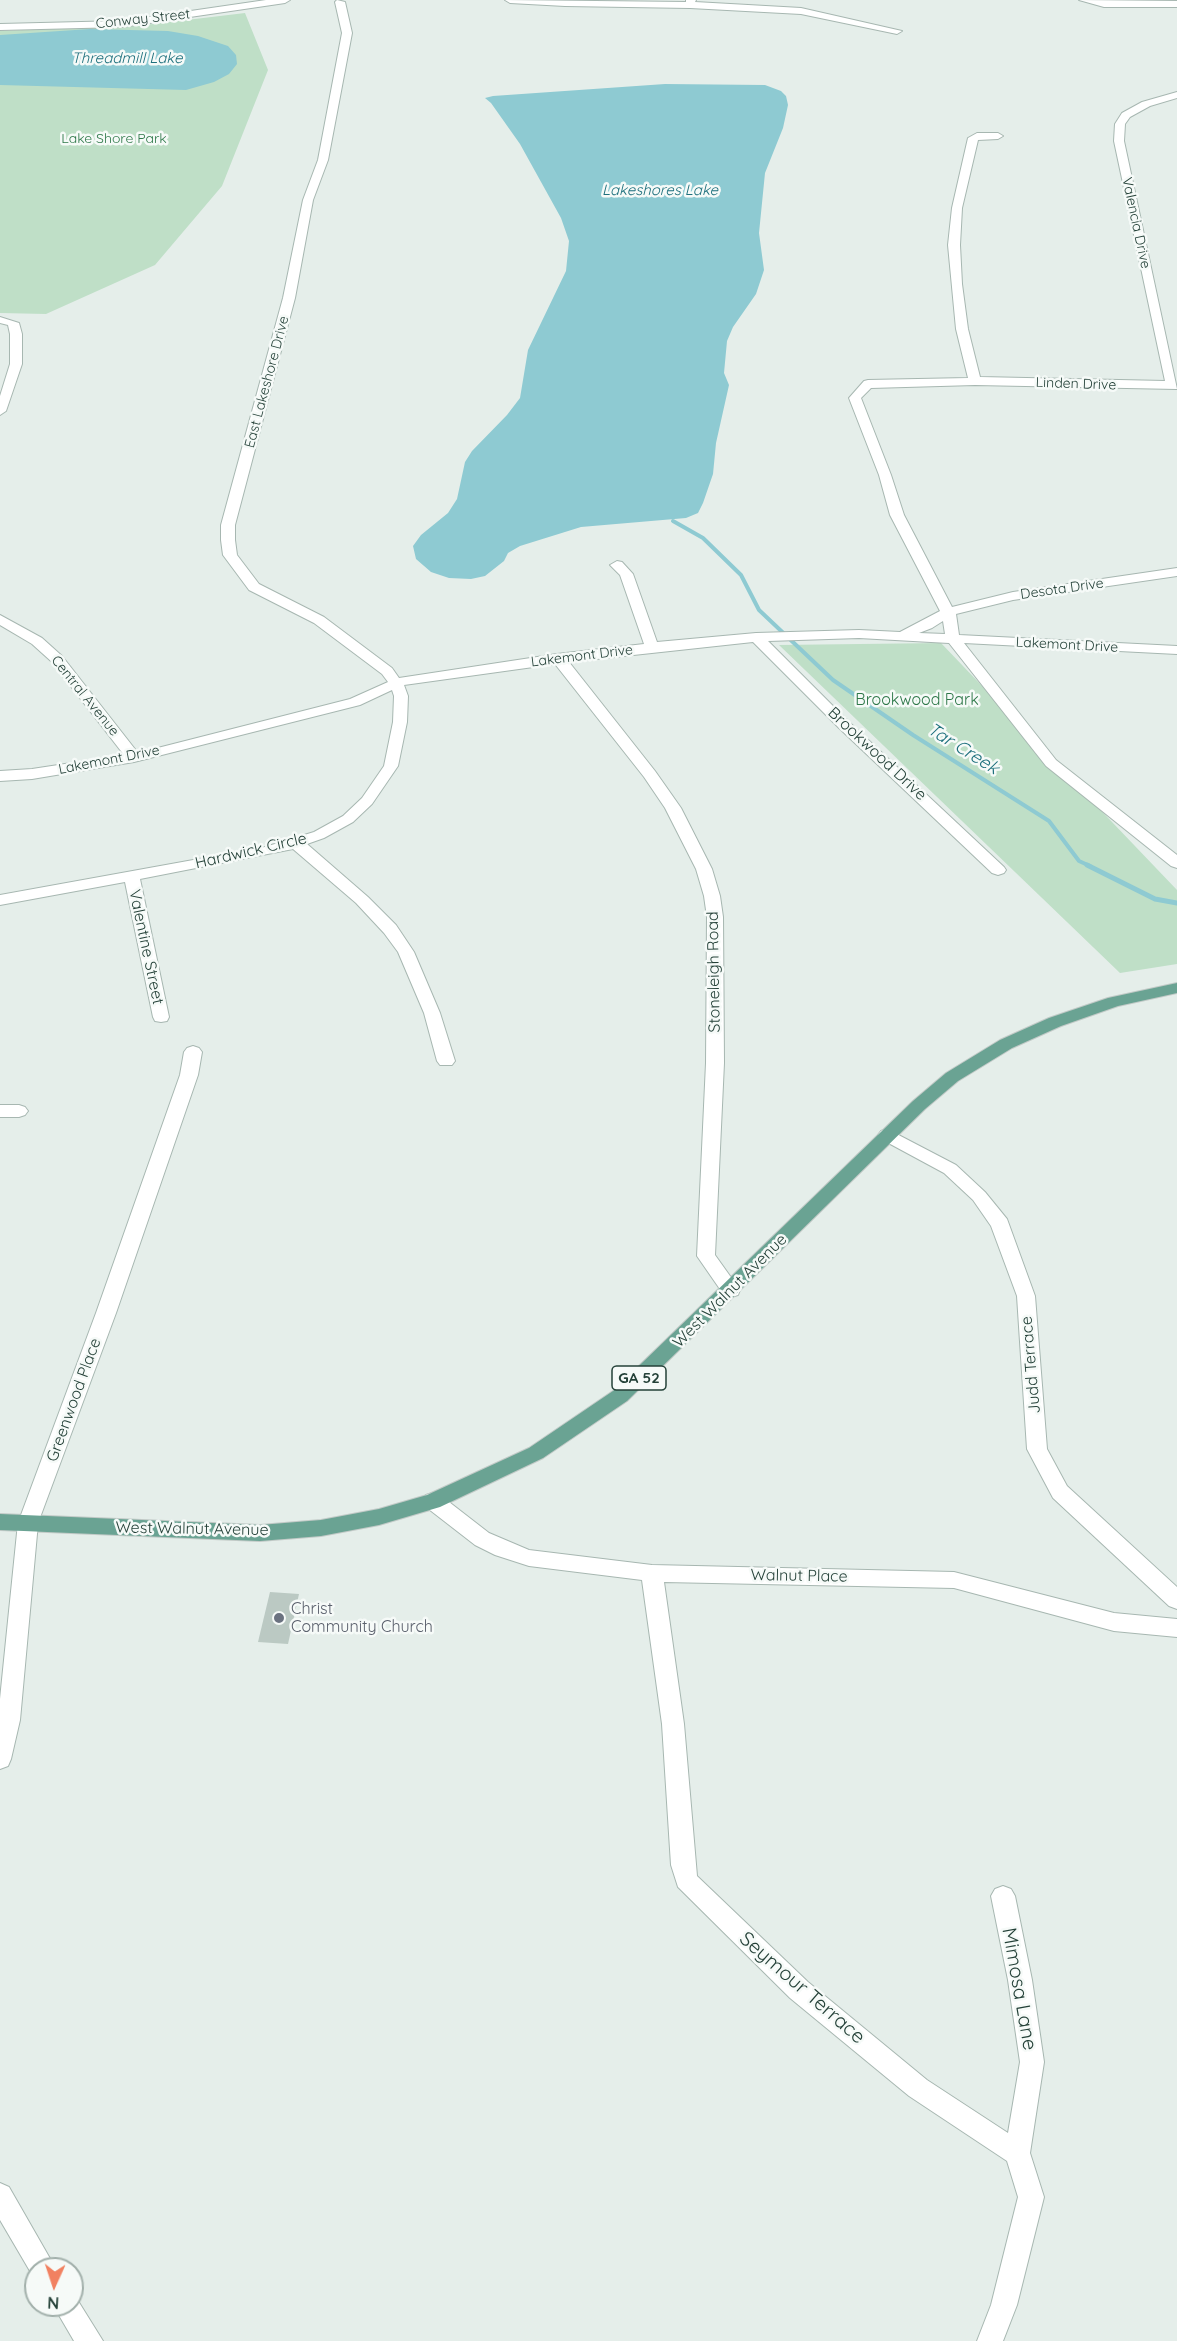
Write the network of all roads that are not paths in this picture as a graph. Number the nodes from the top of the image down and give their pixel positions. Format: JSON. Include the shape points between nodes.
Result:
{"nodes":[{"id":1,"x":285,"y":0,"type":"edge"},
{"id":2,"x":510,"y":0,"type":"edge"},
{"id":3,"x":1084,"y":0,"type":"edge"},
{"id":4,"x":340,"y":2,"type":"dead end"},
{"id":5,"x":690,"y":3,"type":"edge"},
{"id":6,"x":1177,"y":4,"type":"edge"},
{"id":7,"x":0,"y":27,"type":"edge"},
{"id":8,"x":897,"y":31,"type":"dead end"},
{"id":9,"x":1174,"y":99,"type":"edge"},
{"id":10,"x":998,"y":136,"type":"dead end"},
{"id":11,"x":0,"y":320,"type":"edge"},
{"id":12,"x":975,"y":381,"type":"junction"},
{"id":13,"x":1175,"y":385,"type":"edge"},
{"id":14,"x":0,"y":411,"type":"edge"},
{"id":15,"x":617,"y":565,"type":"dead end"},
{"id":16,"x":1177,"y":572,"type":"edge"},
{"id":17,"x":948,"y":612,"type":"junction"},
{"id":18,"x":0,"y":619,"type":"edge"},
{"id":19,"x":893,"y":636,"type":"junction"},
{"id":20,"x":756,"y":637,"type":"junction"},
{"id":21,"x":953,"y":639,"type":"junction"},
{"id":22,"x":652,"y":647,"type":"junction"},
{"id":23,"x":1177,"y":650,"type":"edge"},
{"id":24,"x":557,"y":658,"type":"junction"},
{"id":25,"x":396,"y":683,"type":"junction"},
{"id":26,"x":134,"y":758,"type":"junction"},
{"id":27,"x":0,"y":776,"type":"edge"},
{"id":28,"x":296,"y":843,"type":"junction"},
{"id":29,"x":1177,"y":863,"type":"edge"},
{"id":30,"x":998,"y":870,"type":"dead end"},
{"id":31,"x":132,"y":876,"type":"junction"},
{"id":32,"x":0,"y":900,"type":"edge"},
{"id":33,"x":1177,"y":988,"type":"edge"},
{"id":34,"x":161,"y":1017,"type":"dead end"},
{"id":35,"x":193,"y":1052,"type":"dead end"},
{"id":36,"x":446,"y":1061,"type":"dead end"},
{"id":37,"x":0,"y":1111,"type":"edge"},
{"id":38,"x":19,"y":1111,"type":"dead end"},
{"id":39,"x":887,"y":1135,"type":"junction"},
{"id":40,"x":731,"y":1290,"type":"junction"},
{"id":41,"x":433,"y":1501,"type":"junction"},
{"id":42,"x":0,"y":1522,"type":"edge"},
{"id":43,"x":28,"y":1523,"type":"junction"},
{"id":44,"x":652,"y":1573,"type":"junction"},
{"id":45,"x":1177,"y":1600,"type":"edge"},
{"id":46,"x":1177,"y":1628,"type":"edge"},
{"id":47,"x":0,"y":1759,"type":"edge"},
{"id":48,"x":1003,"y":1896,"type":"dead end"},
{"id":49,"x":1017,"y":2152,"type":"junction"},
{"id":50,"x":0,"y":2196,"type":"edge"},
{"id":51,"x":36,"y":2257,"type":"edge"},
{"id":52,"x":74,"y":2317,"type":"edge"},
{"id":53,"x":90,"y":2341,"type":"edge"},
{"id":54,"x":990,"y":2341,"type":"edge"}],
"edges":[{"from":1,"to":7,"type":"street","name":"Conway Street","via":[[122,24]]},
{"from":2,"to":5,"type":"street"},
{"from":3,"to":6,"type":"street","via":[[1104,4]]},
{"from":4,"to":25,"type":"street","name":"East Lakeshore Drive","via":[[347,33],[323,160],[308,200],[289,298],[228,525],[228,540],[231,555],[254,587],[319,620],[387,671]]},
{"from":5,"to":8,"type":"street","via":[[801,10]]},
{"from":9,"to":13,"type":"street","name":"Valencia Drive","via":[[1146,104],[1126,115],[1120,124],[1119,141],[1168,373]]},
{"from":10,"to":12,"type":"street","via":[[973,138],[957,208],[956,284]]},
{"from":11,"to":14,"type":"street","via":[[13,323],[16,328],[12,381]]},
{"from":12,"to":13,"type":"street","name":"Linden Drive"},
{"from":12,"to":17,"type":"street","name":"Linden Drive","via":[[868,384],[855,398],[897,515]]},
{"from":15,"to":22,"type":"street","via":[[626,574]]},
{"from":16,"to":17,"type":"street","name":"Desota Drive","via":[[1013,596]]},
{"from":17,"to":19,"type":"street","name":"Desota Drive","via":[[927,626]]},
{"from":17,"to":21,"type":"street"},
{"from":18,"to":26,"type":"street","name":"Central Avenue","via":[[37,641],[57,659]]},
{"from":19,"to":20,"type":"street","name":"Lakemont Drive"},
{"from":19,"to":21,"type":"street","name":"Lakemont Drive"},
{"from":20,"to":22,"type":"street","name":"Lakemont Drive"},
{"from":20,"to":30,"type":"street","name":"Brookwood Drive"},
{"from":21,"to":23,"type":"street","name":"Lakemont Drive"},
{"from":21,"to":29,"type":"street","via":[[1051,763]]},
{"from":22,"to":24,"type":"street","name":"Lakemont Drive"},
{"from":24,"to":25,"type":"street","name":"Lakemont Drive"},
{"from":24,"to":40,"type":"street","name":"Stoneleigh Road","via":[[673,808],[704,869],[712,896],[715,1063],[706,1256]]},
{"from":25,"to":26,"type":"street","name":"Lakemont Drive","via":[[355,702]]},
{"from":25,"to":28,"type":"street","name":"Hardwick Circle","via":[[401,696],[400,722],[397,746],[386,775],[348,819]]},
{"from":26,"to":27,"type":"street","name":"Lakemont Drive"},
{"from":28,"to":31,"type":"street","name":"Hardwick Circle"},
{"from":28,"to":36,"type":"street","via":[[390,929],[432,1013]]},
{"from":31,"to":32,"type":"street","name":"Hardwick Circle"},
{"from":31,"to":34,"type":"street","name":"Valentine Street"},
{"from":33,"to":39,"type":"main road","name":"West Walnut Avenue","number":"GA 52","via":[[1085,1011],[1006,1044],[952,1077]]},
{"from":35,"to":43,"type":"street","name":"Greenwood Place","via":[[189,1075],[106,1313]]},
{"from":37,"to":38,"type":"street"},
{"from":39,"to":40,"type":"main road","name":"West Walnut Avenue","number":"GA 52"},
{"from":39,"to":45,"type":"street","name":"Judd Terrace","via":[[950,1169],[995,1217],[1026,1296],[1037,1449],[1060,1492]]},
{"from":40,"to":41,"type":"main road","name":"West Walnut Avenue","number":"GA 52","via":[[620,1396],[581,1424],[536,1453]]},
{"from":41,"to":43,"type":"main road","name":"West Walnut Avenue","number":"GA 52","via":[[321,1528],[260,1533]]},
{"from":41,"to":44,"type":"street","name":"Walnut Place","via":[[482,1539],[502,1549],[529,1557]]},
{"from":42,"to":43,"type":"main road","name":"West Walnut Avenue","number":"GA 52"},
{"from":43,"to":47,"type":"street","name":"Greenwood Place","via":[[9,1720]]},
{"from":44,"to":46,"type":"street","name":"Walnut Place","via":[[954,1580],[1114,1622]]},
{"from":44,"to":49,"type":"street","name":"Seymour Terrace","via":[[673,1724],[686,1880],[799,1990],[909,2080]]},
{"from":48,"to":49,"type":"street","name":"Mimosa Lane","via":[[1032,2062]]},
{"from":49,"to":54,"type":"street","via":[[1031,2197],[1004,2305]]},
{"from":50,"to":51,"type":"street"},
{"from":52,"to":53,"type":"street"}]}
